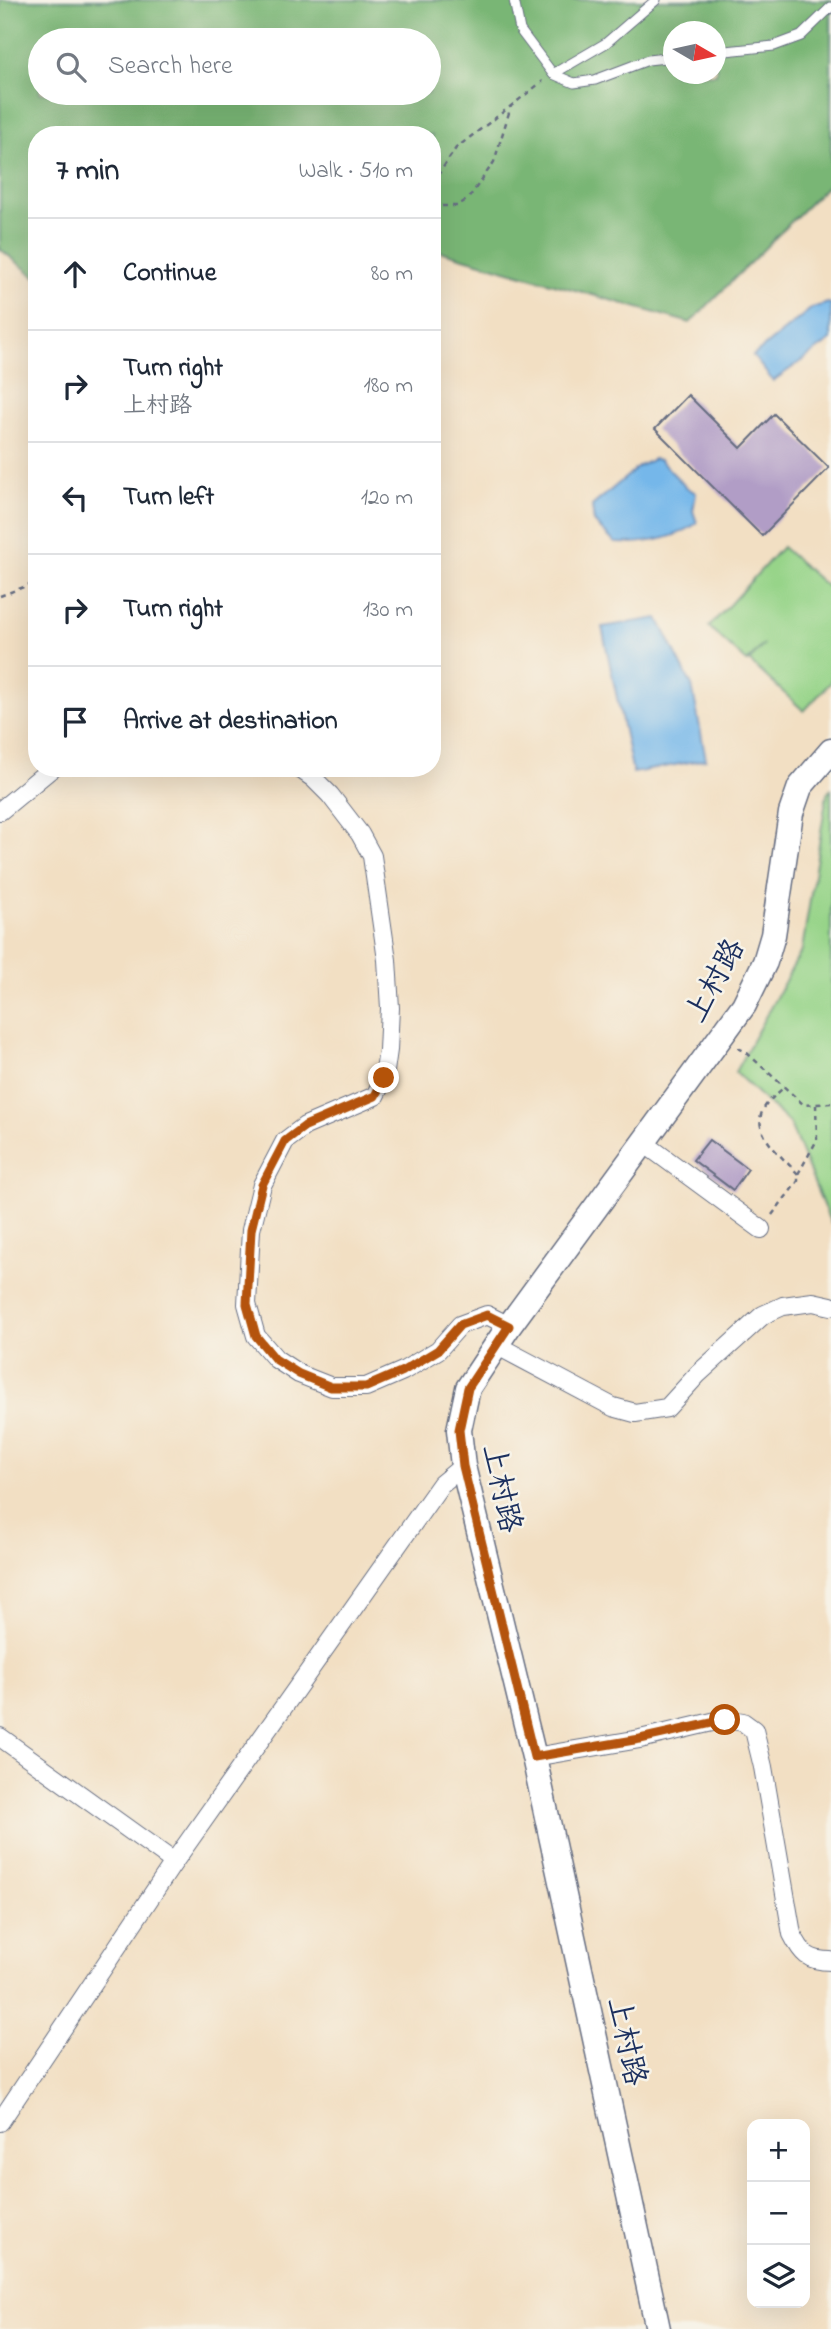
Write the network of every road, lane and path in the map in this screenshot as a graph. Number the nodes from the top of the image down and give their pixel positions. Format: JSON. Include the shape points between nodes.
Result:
{"nodes":[{"id":1,"x":514,"y":0,"type":"edge"},
{"id":2,"x":656,"y":0,"type":"edge"},
{"id":3,"x":831,"y":7,"type":"edge"},
{"id":4,"x":726,"y":51,"type":"edge"},
{"id":5,"x":663,"y":58,"type":"edge"},
{"id":6,"x":553,"y":74,"type":"junction"},
{"id":7,"x":511,"y":106,"type":"junction"},
{"id":8,"x":441,"y":170,"type":"edge"},
{"id":9,"x":441,"y":206,"type":"edge"},
{"id":10,"x":28,"y":585,"type":"edge"},
{"id":11,"x":0,"y":596,"type":"edge"},
{"id":12,"x":831,"y":751,"type":"edge"},
{"id":13,"x":41,"y":777,"type":"edge"},
{"id":14,"x":312,"y":777,"type":"edge"},
{"id":15,"x":0,"y":811,"type":"edge"},
{"id":16,"x":721,"y":1037,"type":"junction"},
{"id":17,"x":784,"y":1087,"type":"junction"},
{"id":18,"x":831,"y":1103,"type":"edge"},
{"id":19,"x":816,"y":1104,"type":"junction"},
{"id":20,"x":644,"y":1143,"type":"junction"},
{"id":21,"x":798,"y":1174,"type":"junction"},
{"id":22,"x":761,"y":1229,"type":"joint"},
{"id":23,"x":831,"y":1306,"type":"edge"},
{"id":24,"x":503,"y":1335,"type":"junction"},
{"id":25,"x":463,"y":1466,"type":"junction"},
{"id":26,"x":0,"y":1737,"type":"edge"},
{"id":27,"x":534,"y":1757,"type":"junction"},
{"id":28,"x":174,"y":1862,"type":"junction"},
{"id":29,"x":831,"y":1961,"type":"edge"},
{"id":30,"x":0,"y":2122,"type":"edge"},
{"id":31,"x":658,"y":2329,"type":"edge"}],
"edges":[{"from":1,"to":6,"type":"lane","via":[[520,30]]},
{"from":2,"to":6,"type":"lane","via":[[606,43]]},
{"from":3,"to":4,"type":"lane","via":[[801,36],[774,46]]},
{"from":5,"to":6,"type":"lane","via":[[595,80],[574,83]]},
{"from":6,"to":7,"type":"path"},
{"from":7,"to":8,"type":"path","via":[[456,148]]},
{"from":7,"to":9,"type":"path","via":[[495,162],[468,199],[457,206]]},
{"from":10,"to":11,"type":"path"},
{"from":12,"to":16,"type":"street","name":"上村路","via":[[800,787],[791,813],[765,962],[744,1005]]},
{"from":13,"to":15,"type":"street"},
{"from":14,"to":24,"type":"street","via":[[360,834],[372,856],[387,960],[388,1050],[384,1078],[375,1096],[305,1126],[285,1141],[262,1185],[251,1230],[247,1304],[256,1336],[275,1359],[299,1374],[331,1387],[366,1387],[438,1350],[460,1325],[487,1315]]},
{"from":16,"to":17,"type":"path","via":[[746,1052]]},
{"from":16,"to":20,"type":"street","name":"上村路"},
{"from":17,"to":19,"type":"path","via":[[804,1105]]},
{"from":17,"to":21,"type":"path","via":[[765,1107],[761,1130]]},
{"from":18,"to":19,"type":"path"},
{"from":19,"to":21,"type":"path","via":[[817,1140]]},
{"from":20,"to":22,"type":"street"},
{"from":20,"to":24,"type":"street","name":"上村路"},
{"from":21,"to":22,"type":"path","via":[[798,1181]]},
{"from":23,"to":24,"type":"street","via":[[813,1302],[783,1306],[763,1315],[667,1408],[635,1413],[613,1407]]},
{"from":24,"to":25,"type":"street","name":"上村路","via":[[468,1388],[459,1430]]},
{"from":25,"to":27,"type":"street","name":"上村路"},
{"from":25,"to":28,"type":"street","via":[[441,1484]]},
{"from":26,"to":28,"type":"street"},
{"from":27,"to":29,"type":"street","via":[[725,1720],[743,1721],[754,1730],[763,1767],[792,1934],[800,1950],[816,1961]]},
{"from":27,"to":31,"type":"street","name":"上村路"},
{"from":28,"to":30,"type":"street"}]}
